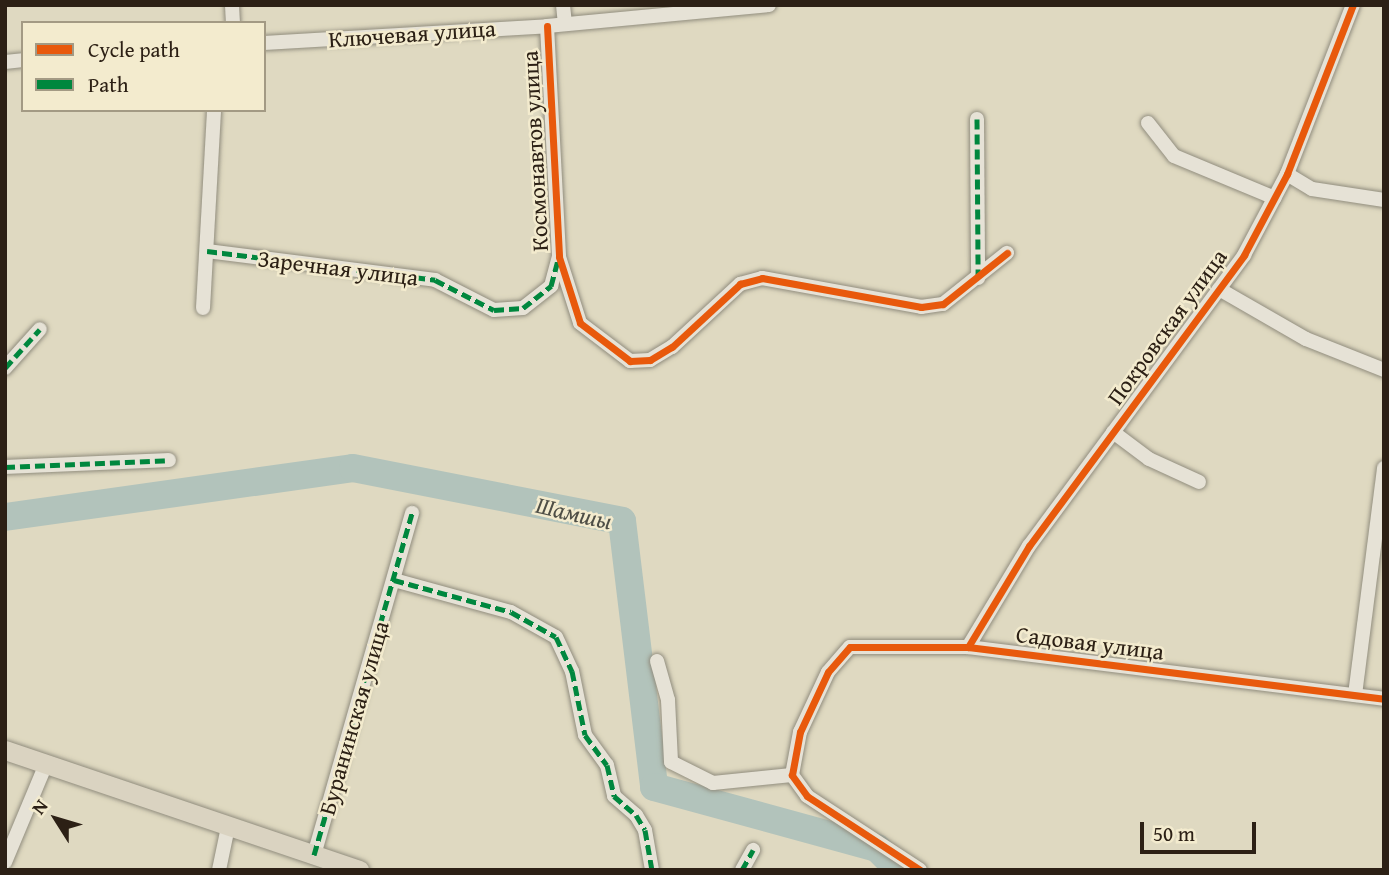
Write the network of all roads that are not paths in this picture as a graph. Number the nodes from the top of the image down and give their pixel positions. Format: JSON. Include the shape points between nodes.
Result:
{"nodes":[{"id":1,"x":563,"y":5,"type":"edge"},
{"id":2,"x":769,"y":5,"type":"edge"},
{"id":3,"x":1353,"y":5,"type":"edge"},
{"id":4,"x":565,"y":23,"type":"junction"},
{"id":5,"x":547,"y":26,"type":"junction"},
{"id":6,"x":266,"y":43,"type":"edge"},
{"id":7,"x":214,"y":112,"type":"edge"},
{"id":8,"x":977,"y":119,"type":"dead end"},
{"id":9,"x":1148,"y":123,"type":"dead end"},
{"id":10,"x":1287,"y":174,"type":"junction"},
{"id":11,"x":1275,"y":198,"type":"junction"},
{"id":12,"x":1384,"y":200,"type":"edge"},
{"id":13,"x":207,"y":251,"type":"junction"},
{"id":14,"x":1007,"y":253,"type":"dead end"},
{"id":15,"x":559,"y":257,"type":"junction"},
{"id":16,"x":978,"y":278,"type":"junction"},
{"id":17,"x":1219,"y":289,"type":"junction"},
{"id":18,"x":203,"y":308,"type":"dead end"},
{"id":19,"x":40,"y":329,"type":"dead end"},
{"id":20,"x":5,"y":368,"type":"edge"},
{"id":21,"x":1384,"y":370,"type":"edge"},
{"id":22,"x":1113,"y":432,"type":"junction"},
{"id":23,"x":169,"y":460,"type":"dead end"},
{"id":24,"x":5,"y":467,"type":"edge"},
{"id":25,"x":1384,"y":468,"type":"edge"},
{"id":26,"x":1199,"y":482,"type":"dead end"},
{"id":27,"x":412,"y":513,"type":"dead end"},
{"id":28,"x":394,"y":580,"type":"junction"},
{"id":29,"x":968,"y":648,"type":"junction"},
{"id":30,"x":657,"y":661,"type":"dead end"},
{"id":31,"x":1354,"y":695,"type":"junction"},
{"id":32,"x":1384,"y":699,"type":"edge"},
{"id":33,"x":10,"y":749,"type":"edge"},
{"id":34,"x":47,"y":764,"type":"junction"},
{"id":35,"x":792,"y":775,"type":"junction"},
{"id":36,"x":228,"y":827,"type":"junction"},
{"id":37,"x":753,"y":850,"type":"dead end"},
{"id":38,"x":314,"y":855,"type":"junction"},
{"id":39,"x":5,"y":862,"type":"edge"},
{"id":40,"x":219,"y":870,"type":"edge"},
{"id":41,"x":359,"y":870,"type":"edge"},
{"id":42,"x":652,"y":870,"type":"edge"},
{"id":43,"x":742,"y":870,"type":"edge"},
{"id":44,"x":920,"y":870,"type":"edge"}],
"edges":[{"from":1,"to":4,"type":"street"},
{"from":2,"to":4,"type":"street","name":"Ключевая улица"},
{"from":3,"to":10,"type":"street","name":"Покровская улица"},
{"from":4,"to":5,"type":"street","name":"Ключевая улица"},
{"from":5,"to":6,"type":"street","name":"Ключевая улица"},
{"from":5,"to":15,"type":"street","name":"Космонавтов улица"},
{"from":7,"to":13,"type":"street"},
{"from":8,"to":16,"type":"street"},
{"from":9,"to":11,"type":"street","via":[[1174,156]]},
{"from":10,"to":11,"type":"street","name":"Покровская улица"},
{"from":10,"to":12,"type":"street","via":[[1312,189]]},
{"from":11,"to":17,"type":"street","name":"Покровская улица"},
{"from":13,"to":15,"type":"street","name":"Заречная улица","via":[[436,280],[494,310],[523,308],[551,286]]},
{"from":13,"to":18,"type":"street"},
{"from":14,"to":16,"type":"street"},
{"from":15,"to":16,"type":"street","name":"Космонавтов улица","via":[[580,323],[630,361],[650,360],[672,347],[722,297],[740,284],[762,278],[921,307],[943,304]]},
{"from":17,"to":21,"type":"street","via":[[1306,339]]},
{"from":17,"to":22,"type":"street","name":"Покровская улица"},
{"from":19,"to":20,"type":"street"},
{"from":22,"to":26,"type":"street","via":[[1149,459]]},
{"from":22,"to":29,"type":"street","name":"Покровская улица","via":[[1030,546]]},
{"from":23,"to":24,"type":"street"},
{"from":25,"to":31,"type":"street"},
{"from":27,"to":28,"type":"street","name":"Буранинская улица"},
{"from":28,"to":38,"type":"street","name":"Буранинская улица"},
{"from":28,"to":42,"type":"street","via":[[511,612],[556,637],[572,671],[585,735],[607,765],[614,796],[645,830]]},
{"from":29,"to":31,"type":"street","name":"Садовая улица"},
{"from":29,"to":35,"type":"street","name":"Садовая улица","via":[[850,647],[828,672],[800,732]]},
{"from":30,"to":35,"type":"street","via":[[668,700],[671,762],[713,783]]},
{"from":31,"to":32,"type":"street","name":"Садовая улица"},
{"from":33,"to":34,"type":"main road"},
{"from":34,"to":36,"type":"main road"},
{"from":34,"to":39,"type":"street"},
{"from":35,"to":44,"type":"street","via":[[807,796]]},
{"from":36,"to":38,"type":"main road"},
{"from":36,"to":40,"type":"street"},
{"from":37,"to":43,"type":"street"},
{"from":38,"to":41,"type":"main road"}]}
